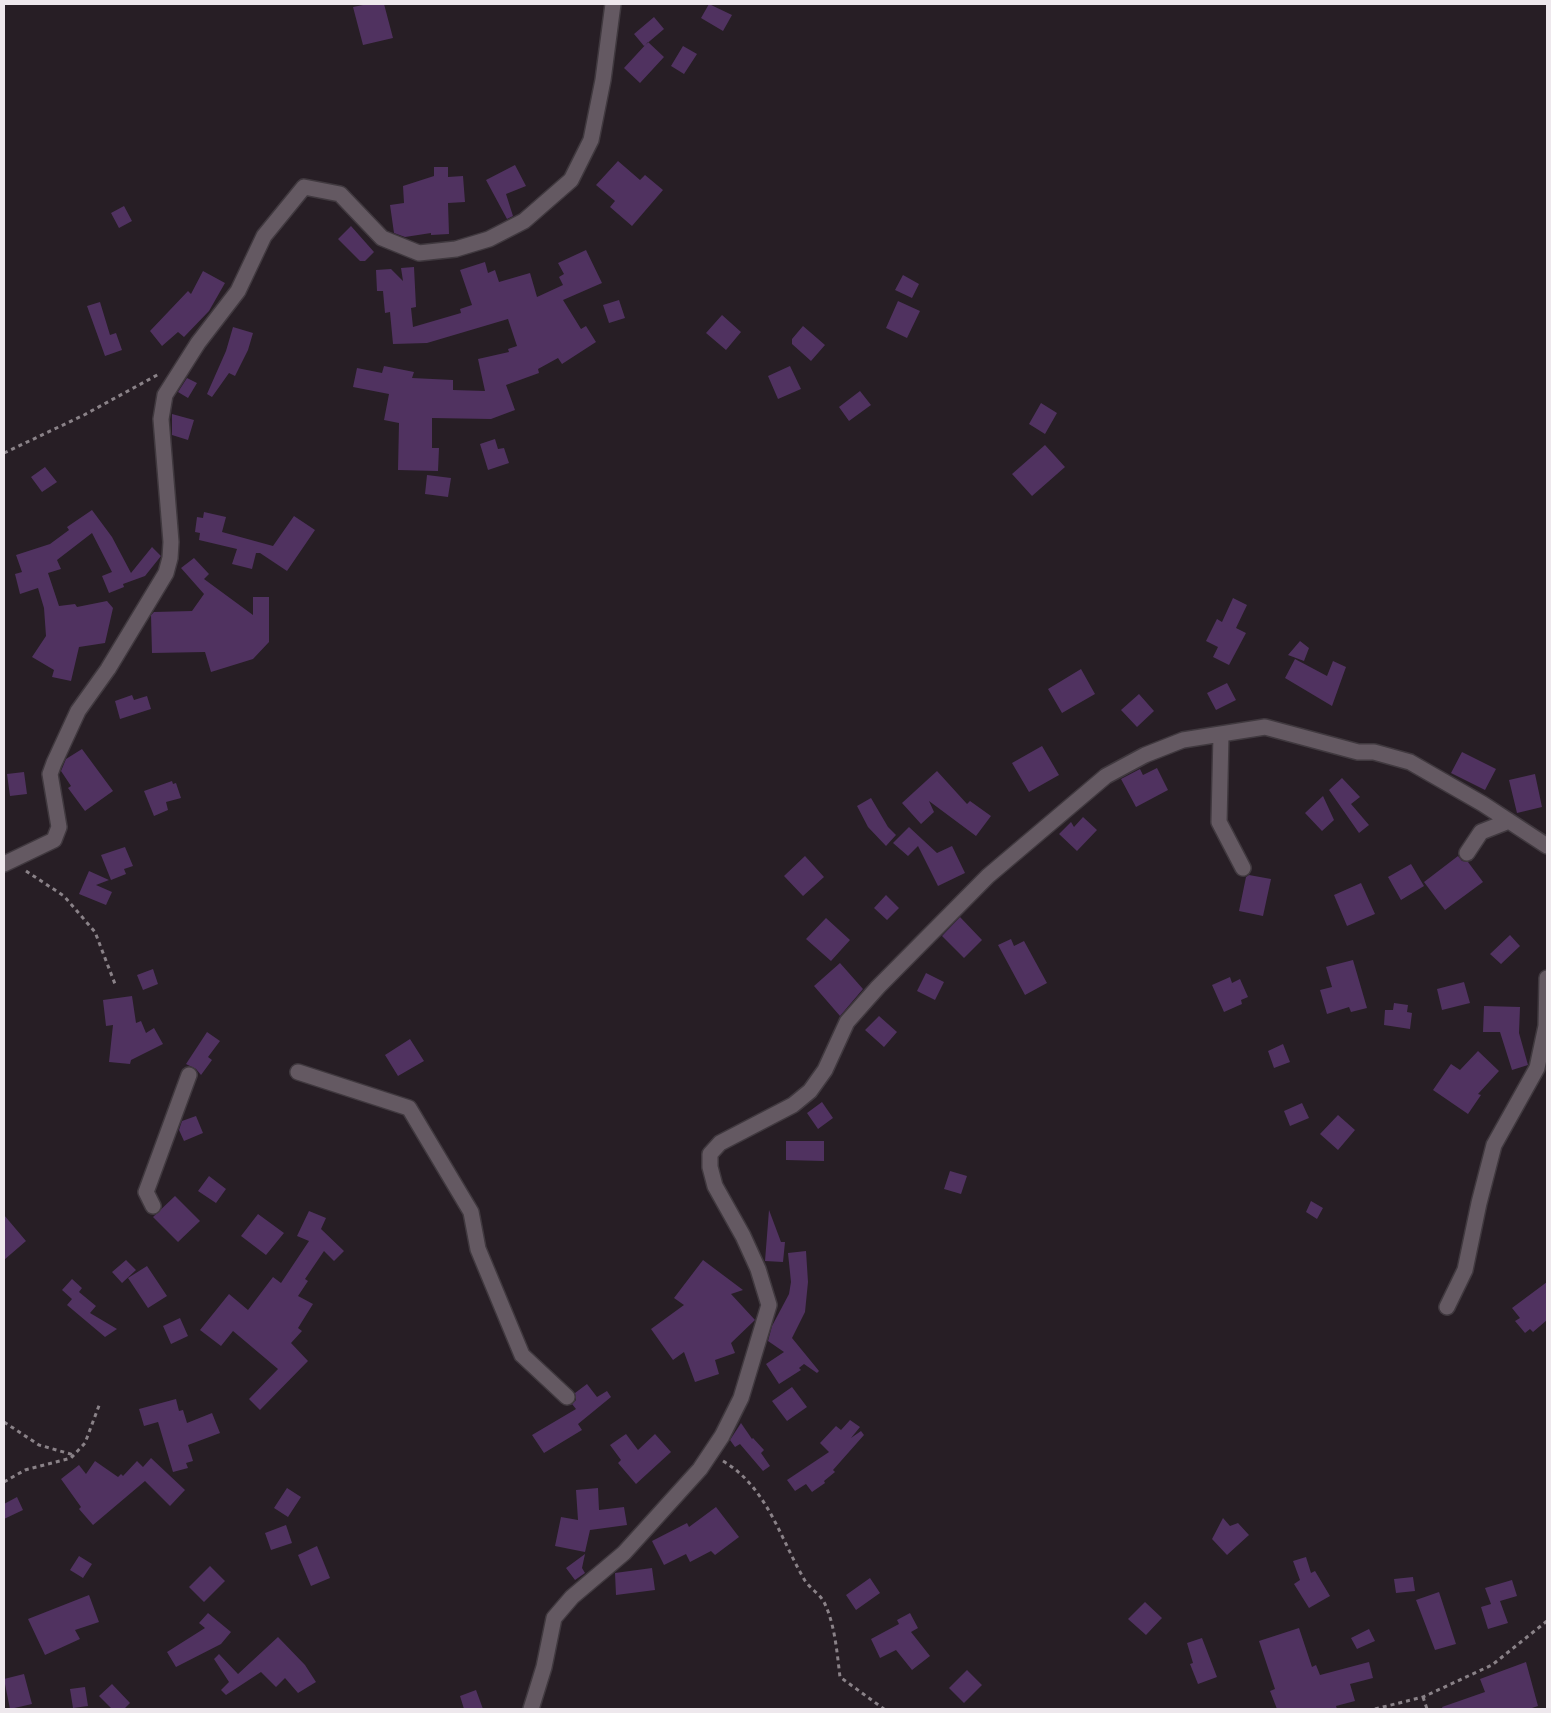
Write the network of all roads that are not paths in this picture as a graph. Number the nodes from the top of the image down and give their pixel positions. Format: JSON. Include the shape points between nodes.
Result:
{"nodes":[{"id":1,"x":613,"y":4,"type":"edge"},
{"id":2,"x":1220,"y":735,"type":"junction"},
{"id":3,"x":1509,"y":821,"type":"junction"},
{"id":4,"x":1547,"y":846,"type":"edge"},
{"id":5,"x":1466,"y":853,"type":"dead end"},
{"id":6,"x":6,"y":862,"type":"edge"},
{"id":7,"x":1243,"y":868,"type":"dead end"},
{"id":8,"x":1547,"y":978,"type":"edge"},
{"id":9,"x":298,"y":1072,"type":"dead end"},
{"id":10,"x":189,"y":1075,"type":"dead end"},
{"id":11,"x":153,"y":1206,"type":"dead end"},
{"id":12,"x":1447,"y":1307,"type":"dead end"},
{"id":13,"x":567,"y":1397,"type":"dead end"},
{"id":14,"x":531,"y":1709,"type":"edge"}],
"edges":[{"from":1,"to":6,"type":"street","via":[[591,140],[571,180],[524,221],[489,239],[456,248],[419,252],[382,238],[340,194],[304,187],[268,230],[238,291],[164,395],[161,419],[171,542],[166,573],[108,669],[78,711],[54,763],[50,774],[59,827],[54,840]]},
{"from":2,"to":3,"type":"street","via":[[1266,726],[1358,752],[1374,752],[1410,762]]},
{"from":2,"to":7,"type":"street","via":[[1220,822]]},
{"from":2,"to":14,"type":"street","via":[[1183,740],[1145,755],[1106,776],[988,876],[878,987],[847,1022],[825,1070],[810,1091],[793,1104],[720,1143],[710,1154],[715,1186],[743,1236],[769,1305],[741,1398],[722,1436],[700,1469],[624,1553],[572,1597],[554,1618]]},
{"from":3,"to":4,"type":"street"},
{"from":3,"to":5,"type":"street","via":[[1481,832]]},
{"from":8,"to":12,"type":"street","via":[[1546,1026],[1537,1068],[1494,1145],[1465,1270]]},
{"from":9,"to":13,"type":"street","via":[[409,1108],[471,1212],[478,1249],[522,1355]]},
{"from":10,"to":11,"type":"street","via":[[146,1192]]}]}
